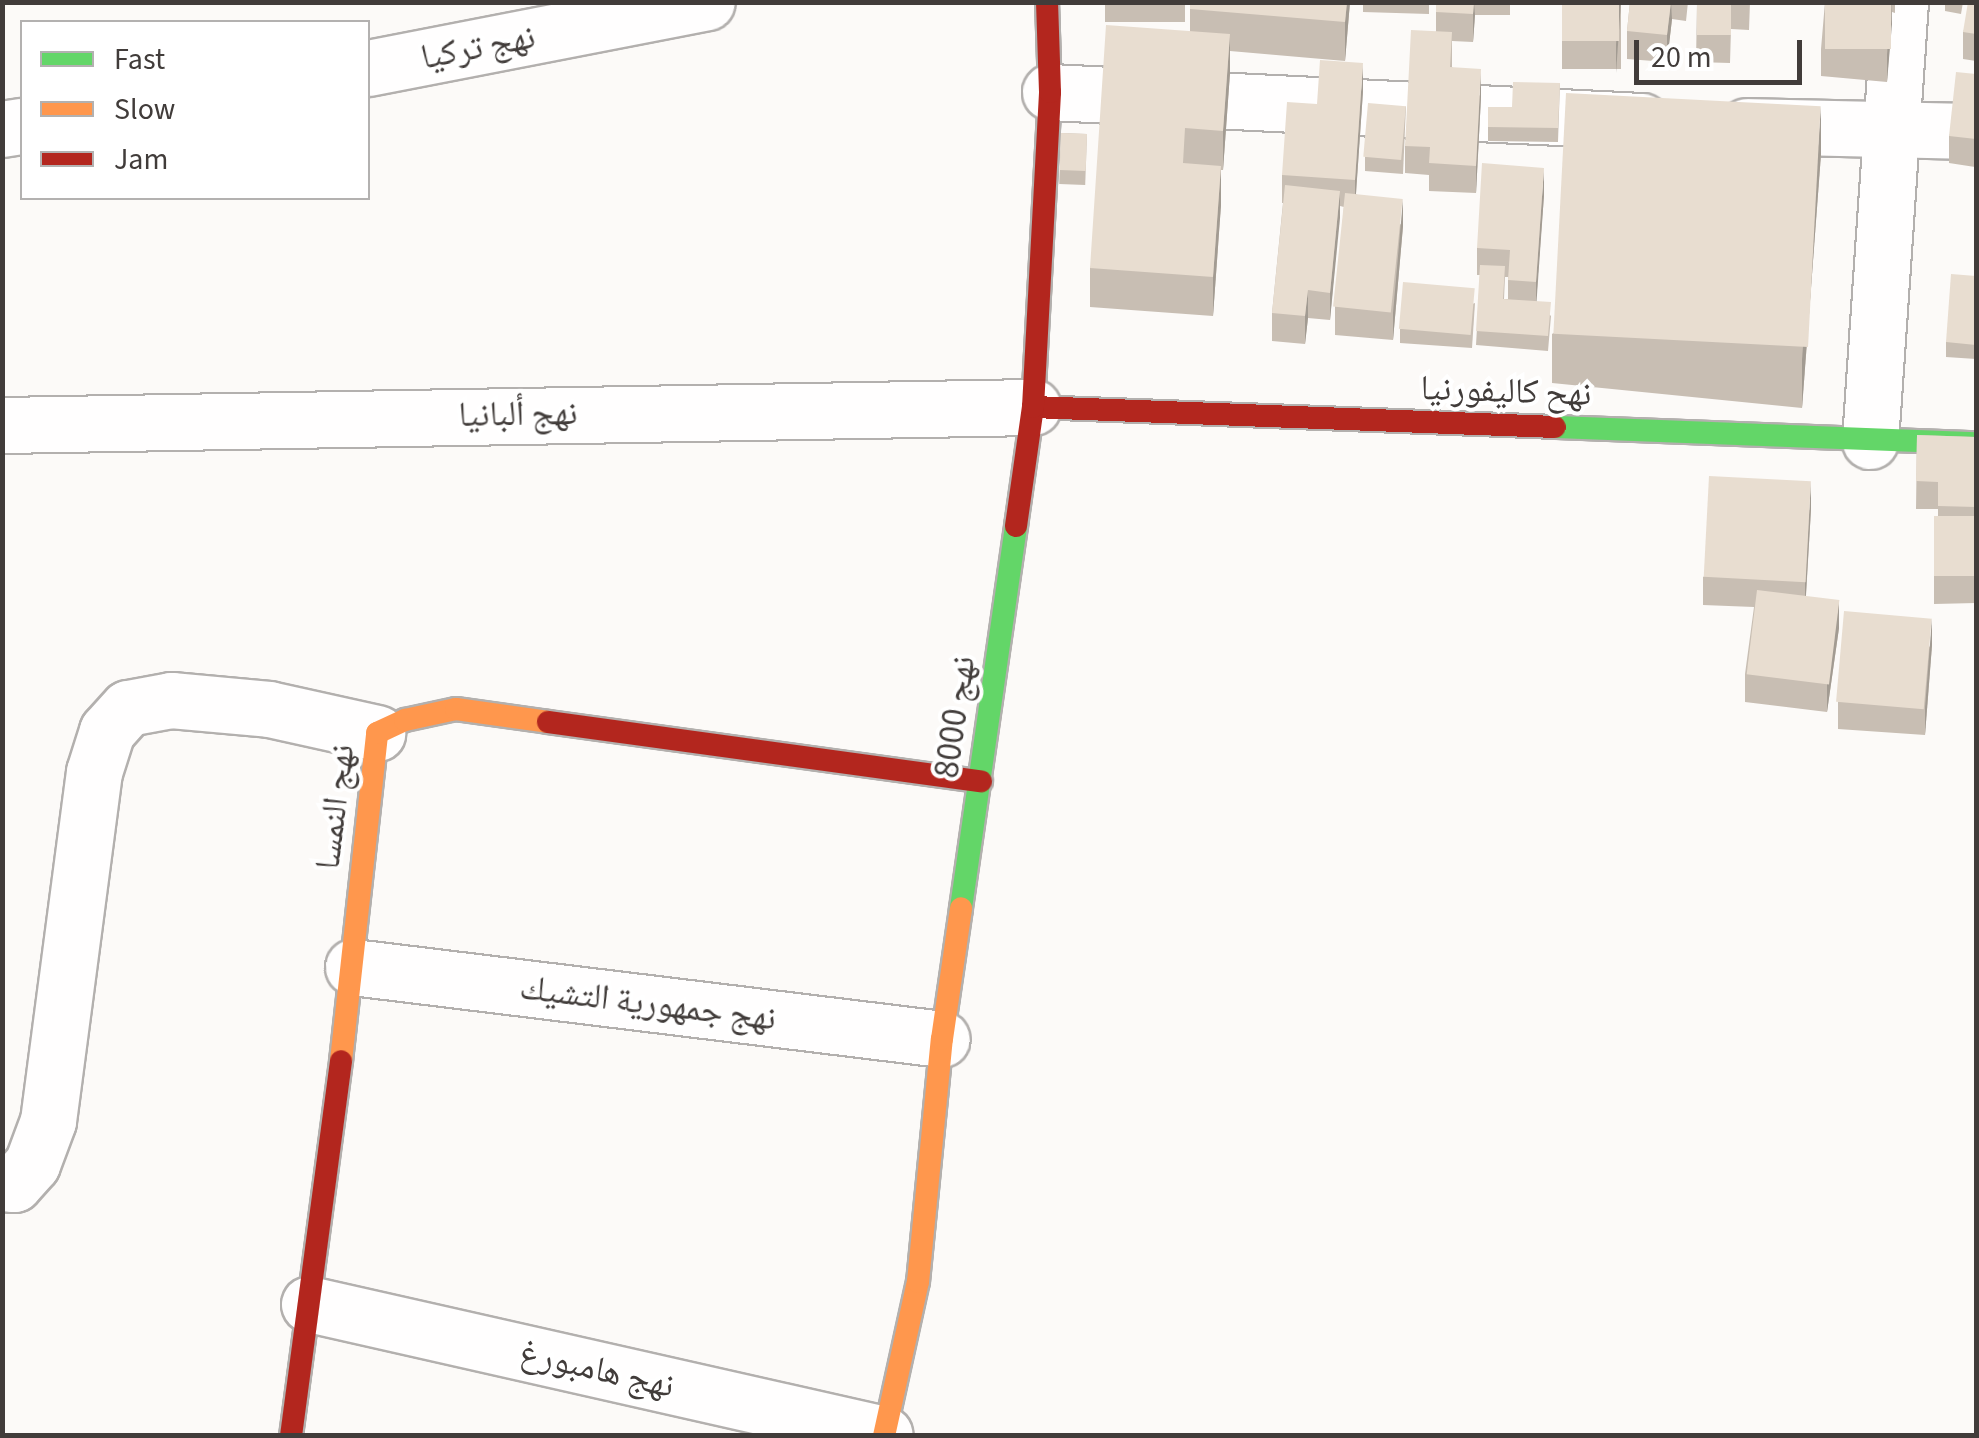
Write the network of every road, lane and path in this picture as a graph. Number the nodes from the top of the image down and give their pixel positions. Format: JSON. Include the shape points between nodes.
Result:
{"nodes":[{"id":1,"x":707,"y":2,"type":"edge"},
{"id":2,"x":1047,"y":2,"type":"edge"},
{"id":3,"x":1900,"y":2,"type":"edge"},
{"id":4,"x":370,"y":68,"type":"edge"},
{"id":5,"x":1050,"y":92,"type":"junction"},
{"id":6,"x":1976,"y":132,"type":"edge"},
{"id":7,"x":1892,"y":133,"type":"junction"},
{"id":8,"x":1033,"y":407,"type":"junction"},
{"id":9,"x":2,"y":425,"type":"edge"},
{"id":10,"x":1870,"y":441,"type":"junction"},
{"id":11,"x":1976,"y":444,"type":"edge"},
{"id":12,"x":376,"y":733,"type":"junction"},
{"id":13,"x":981,"y":781,"type":"junction"},
{"id":14,"x":354,"y":967,"type":"junction"},
{"id":15,"x":942,"y":1038,"type":"junction"},
{"id":16,"x":2,"y":1183,"type":"edge"},
{"id":17,"x":309,"y":1304,"type":"junction"},
{"id":18,"x":884,"y":1434,"type":"edge"},
{"id":19,"x":291,"y":1436,"type":"edge"}],
"edges":[{"from":1,"to":4,"type":"street","name":"نهج تركيا"},
{"from":2,"to":5,"type":"street","name":"نهج 8000"},
{"from":3,"to":7,"type":"street"},
{"from":5,"to":7,"type":"street"},
{"from":5,"to":8,"type":"street","name":"نهج 8000"},
{"from":6,"to":7,"type":"street"},
{"from":7,"to":10,"type":"street"},
{"from":8,"to":9,"type":"street","name":"نهج ألبانيا"},
{"from":8,"to":10,"type":"street","name":"نهح كاليفورنيا"},
{"from":8,"to":13,"type":"street","name":"نهج 8000"},
{"from":10,"to":11,"type":"street","name":"نهح كاليفورنيا"},
{"from":12,"to":13,"type":"street","name":"نهج النمسا","via":[[456,709]]},
{"from":12,"to":14,"type":"street","name":"نهج النمسا"},
{"from":12,"to":16,"type":"street","via":[[269,709],[171,700],[128,708],[107,731],[94,772],[48,1121],[32,1164],[14,1184]]},
{"from":13,"to":15,"type":"street","name":"نهج 8000"},
{"from":14,"to":15,"type":"street","name":"نهج جمهورية التشيك"},
{"from":14,"to":17,"type":"street","name":"نهج النمسا"},
{"from":15,"to":18,"type":"street","name":"نهج 8000","via":[[918,1282]]},
{"from":17,"to":18,"type":"street","name":"نهج هامبورغ"},
{"from":17,"to":19,"type":"street","name":"نهج النمسا"}]}
